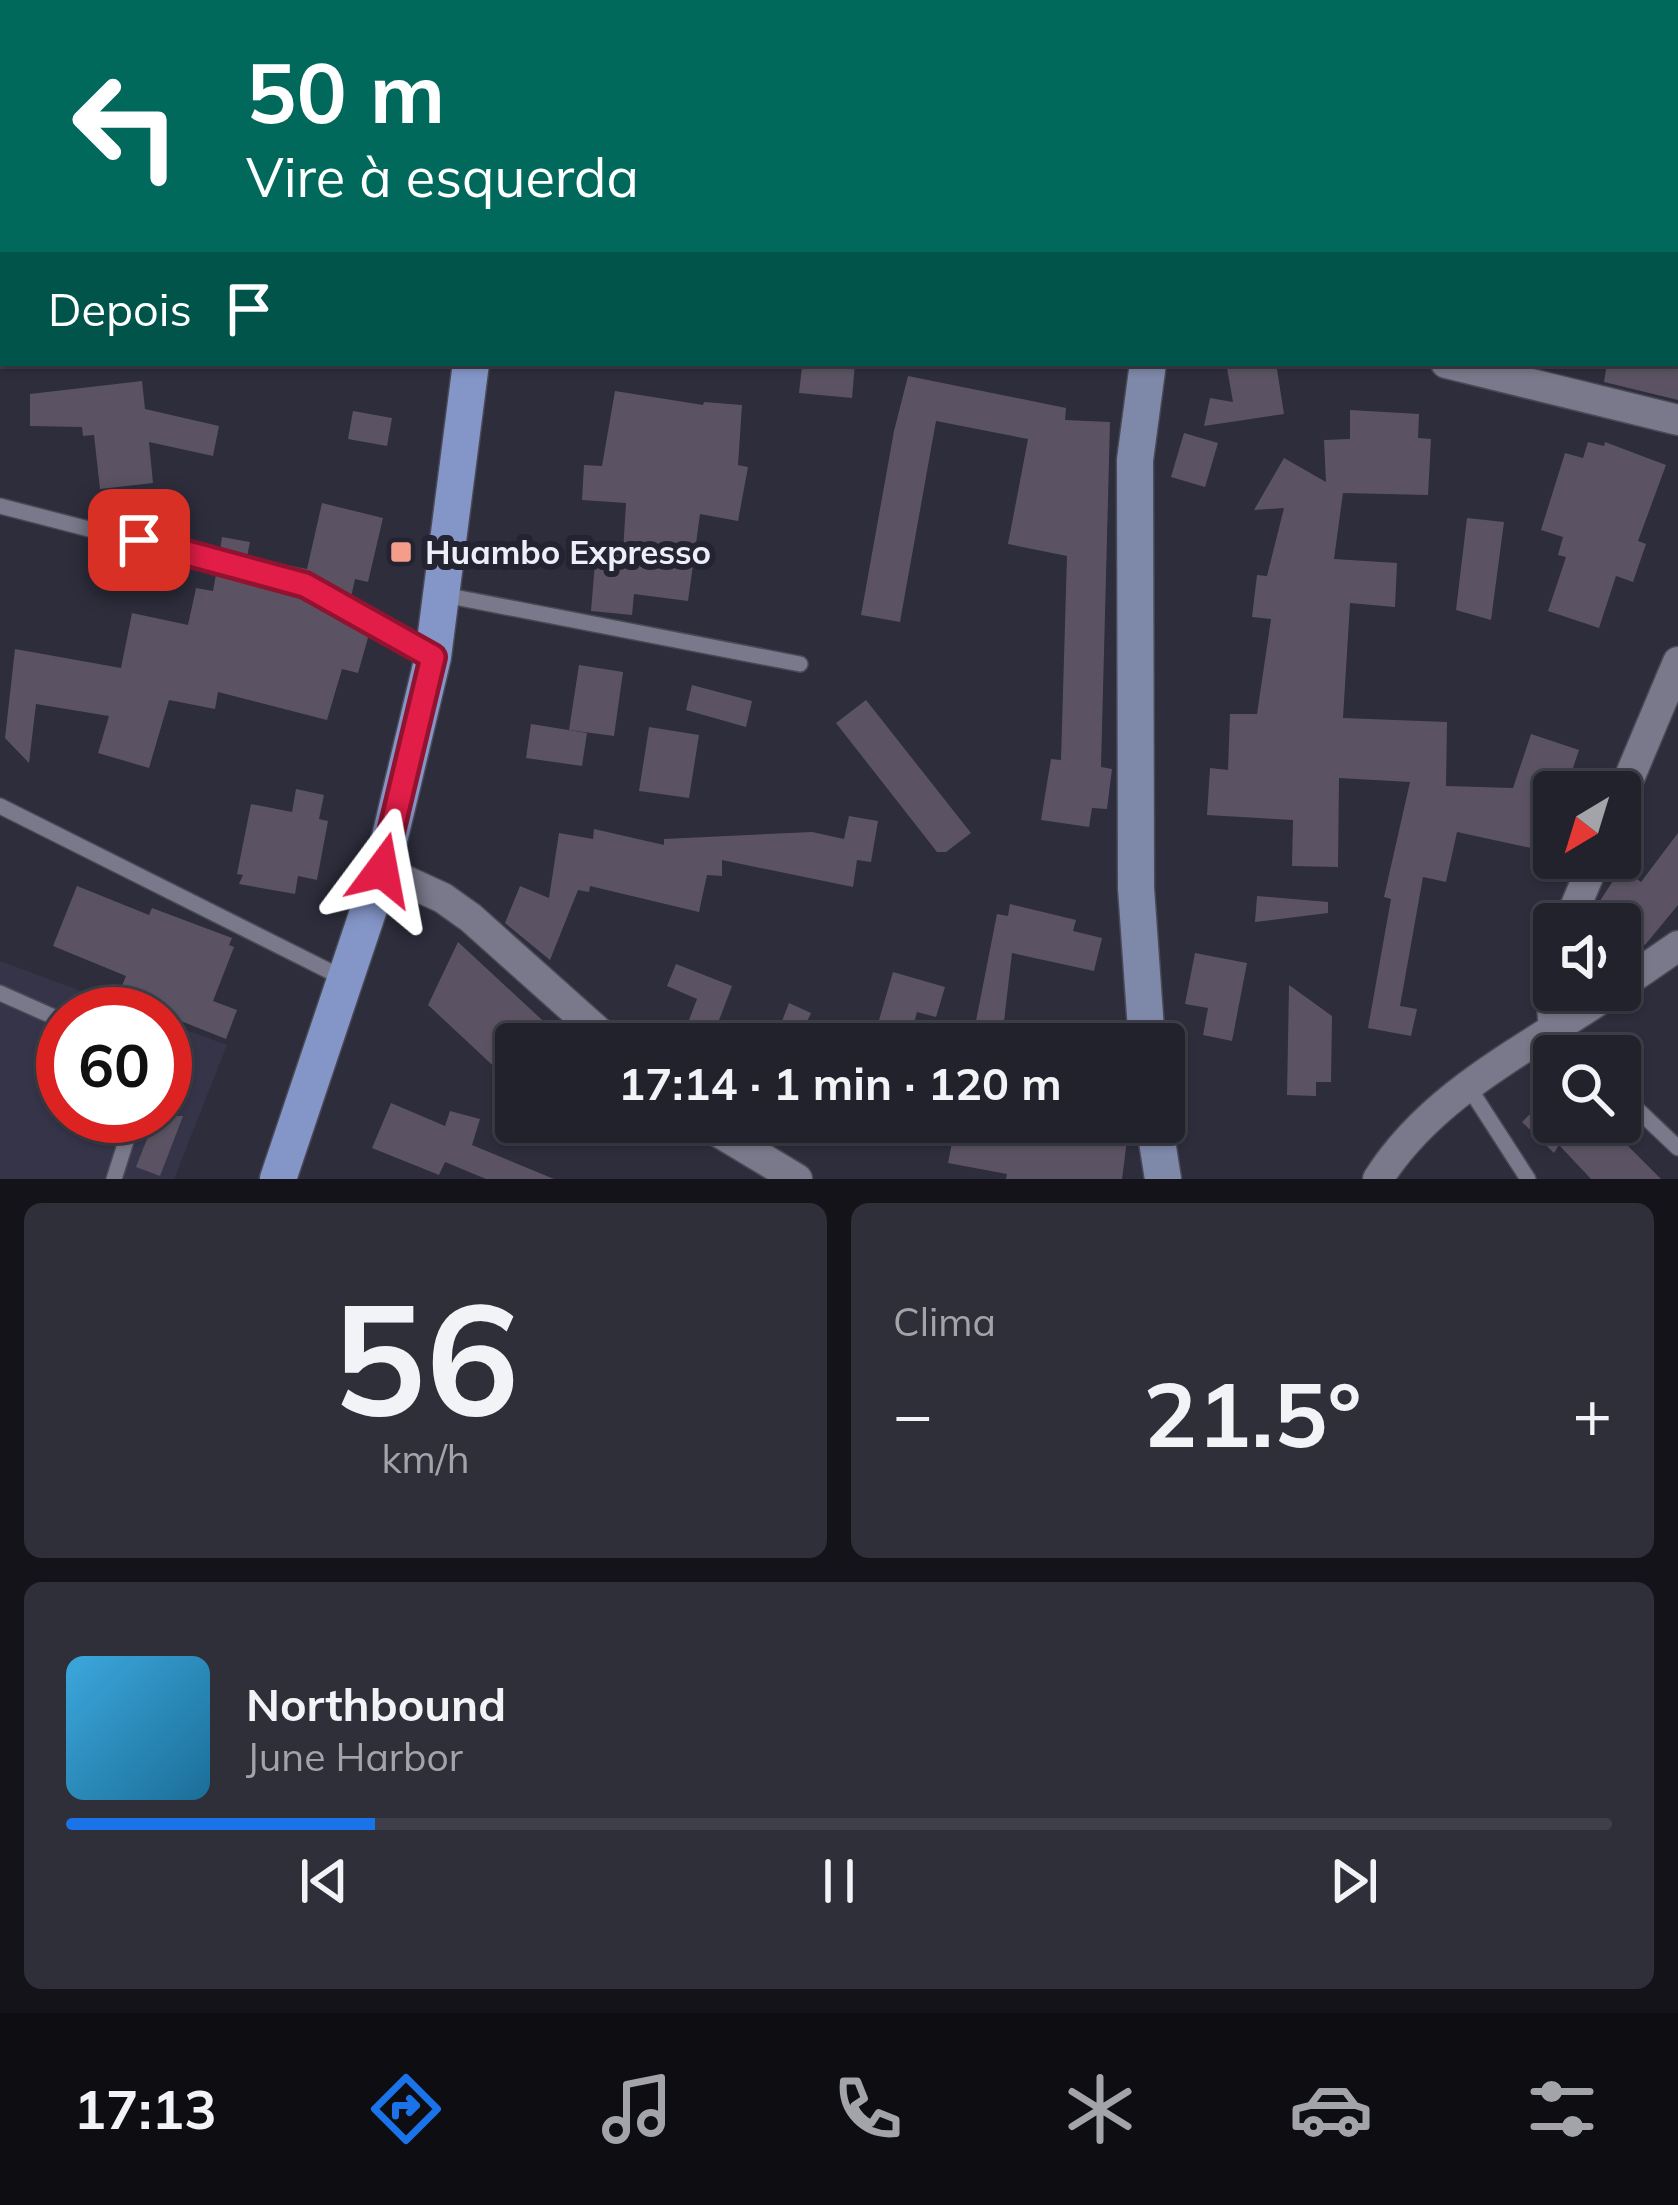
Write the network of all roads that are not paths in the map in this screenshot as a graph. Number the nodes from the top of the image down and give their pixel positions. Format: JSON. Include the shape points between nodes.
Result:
{"nodes":[{"id":1,"x":471,"y":366,"type":"edge"},
{"id":2,"x":1148,"y":366,"type":"edge"},
{"id":3,"x":1458,"y":366,"type":"edge"},
{"id":4,"x":1678,"y":421,"type":"edge"},
{"id":5,"x":0,"y":506,"type":"edge"},
{"id":6,"x":444,"y":595,"type":"junction"},
{"id":7,"x":433,"y":657,"type":"junction"},
{"id":8,"x":1678,"y":662,"type":"edge"},
{"id":9,"x":800,"y":664,"type":"dead end"},
{"id":10,"x":1632,"y":771,"type":"edge"},
{"id":11,"x":0,"y":806,"type":"edge"},
{"id":12,"x":382,"y":870,"type":"junction"},
{"id":13,"x":1678,"y":946,"type":"edge"},
{"id":14,"x":1641,"y":971,"type":"edge"},
{"id":15,"x":346,"y":979,"type":"junction"},
{"id":16,"x":0,"y":993,"type":"edge"},
{"id":17,"x":36,"y":1009,"type":"edge"},
{"id":18,"x":1553,"y":1011,"type":"edge"},
{"id":19,"x":1583,"y":1011,"type":"edge"},
{"id":20,"x":589,"y":1023,"type":"edge"},
{"id":21,"x":1146,"y":1023,"type":"edge"},
{"id":22,"x":1554,"y":1031,"type":"junction"},
{"id":23,"x":1558,"y":1035,"type":"edge"},
{"id":24,"x":1467,"y":1084,"type":"junction"},
{"id":25,"x":1641,"y":1113,"type":"edge"},
{"id":26,"x":125,"y":1143,"type":"edge"},
{"id":27,"x":737,"y":1143,"type":"edge"},
{"id":28,"x":1157,"y":1143,"type":"edge"},
{"id":29,"x":1678,"y":1148,"type":"edge"},
{"id":30,"x":114,"y":1179,"type":"edge"},
{"id":31,"x":278,"y":1179,"type":"edge"},
{"id":32,"x":797,"y":1179,"type":"edge"},
{"id":33,"x":1163,"y":1179,"type":"edge"},
{"id":34,"x":1378,"y":1179,"type":"edge"},
{"id":35,"x":1528,"y":1179,"type":"edge"}],
"edges":[{"from":1,"to":6,"type":"main road"},
{"from":2,"to":21,"type":"street","via":[[1136,460],[1136,887]]},
{"from":3,"to":4,"type":"street"},
{"from":5,"to":7,"type":"lane","via":[[305,585]]},
{"from":6,"to":7,"type":"main road"},
{"from":6,"to":9,"type":"lane"},
{"from":7,"to":12,"type":"main road"},
{"from":8,"to":10,"type":"street"},
{"from":11,"to":15,"type":"lane"},
{"from":12,"to":15,"type":"main road"},
{"from":12,"to":20,"type":"street","via":[[471,918]]},
{"from":13,"to":14,"type":"street"},
{"from":15,"to":31,"type":"main road"},
{"from":16,"to":17,"type":"lane"},
{"from":18,"to":22,"type":"street"},
{"from":19,"to":22,"type":"street"},
{"from":22,"to":23,"type":"lane"},
{"from":22,"to":24,"type":"street"},
{"from":24,"to":34,"type":"street","via":[[1421,1124]]},
{"from":24,"to":35,"type":"lane"},
{"from":25,"to":29,"type":"lane"},
{"from":26,"to":30,"type":"lane"},
{"from":27,"to":32,"type":"street"},
{"from":28,"to":33,"type":"street"}]}
